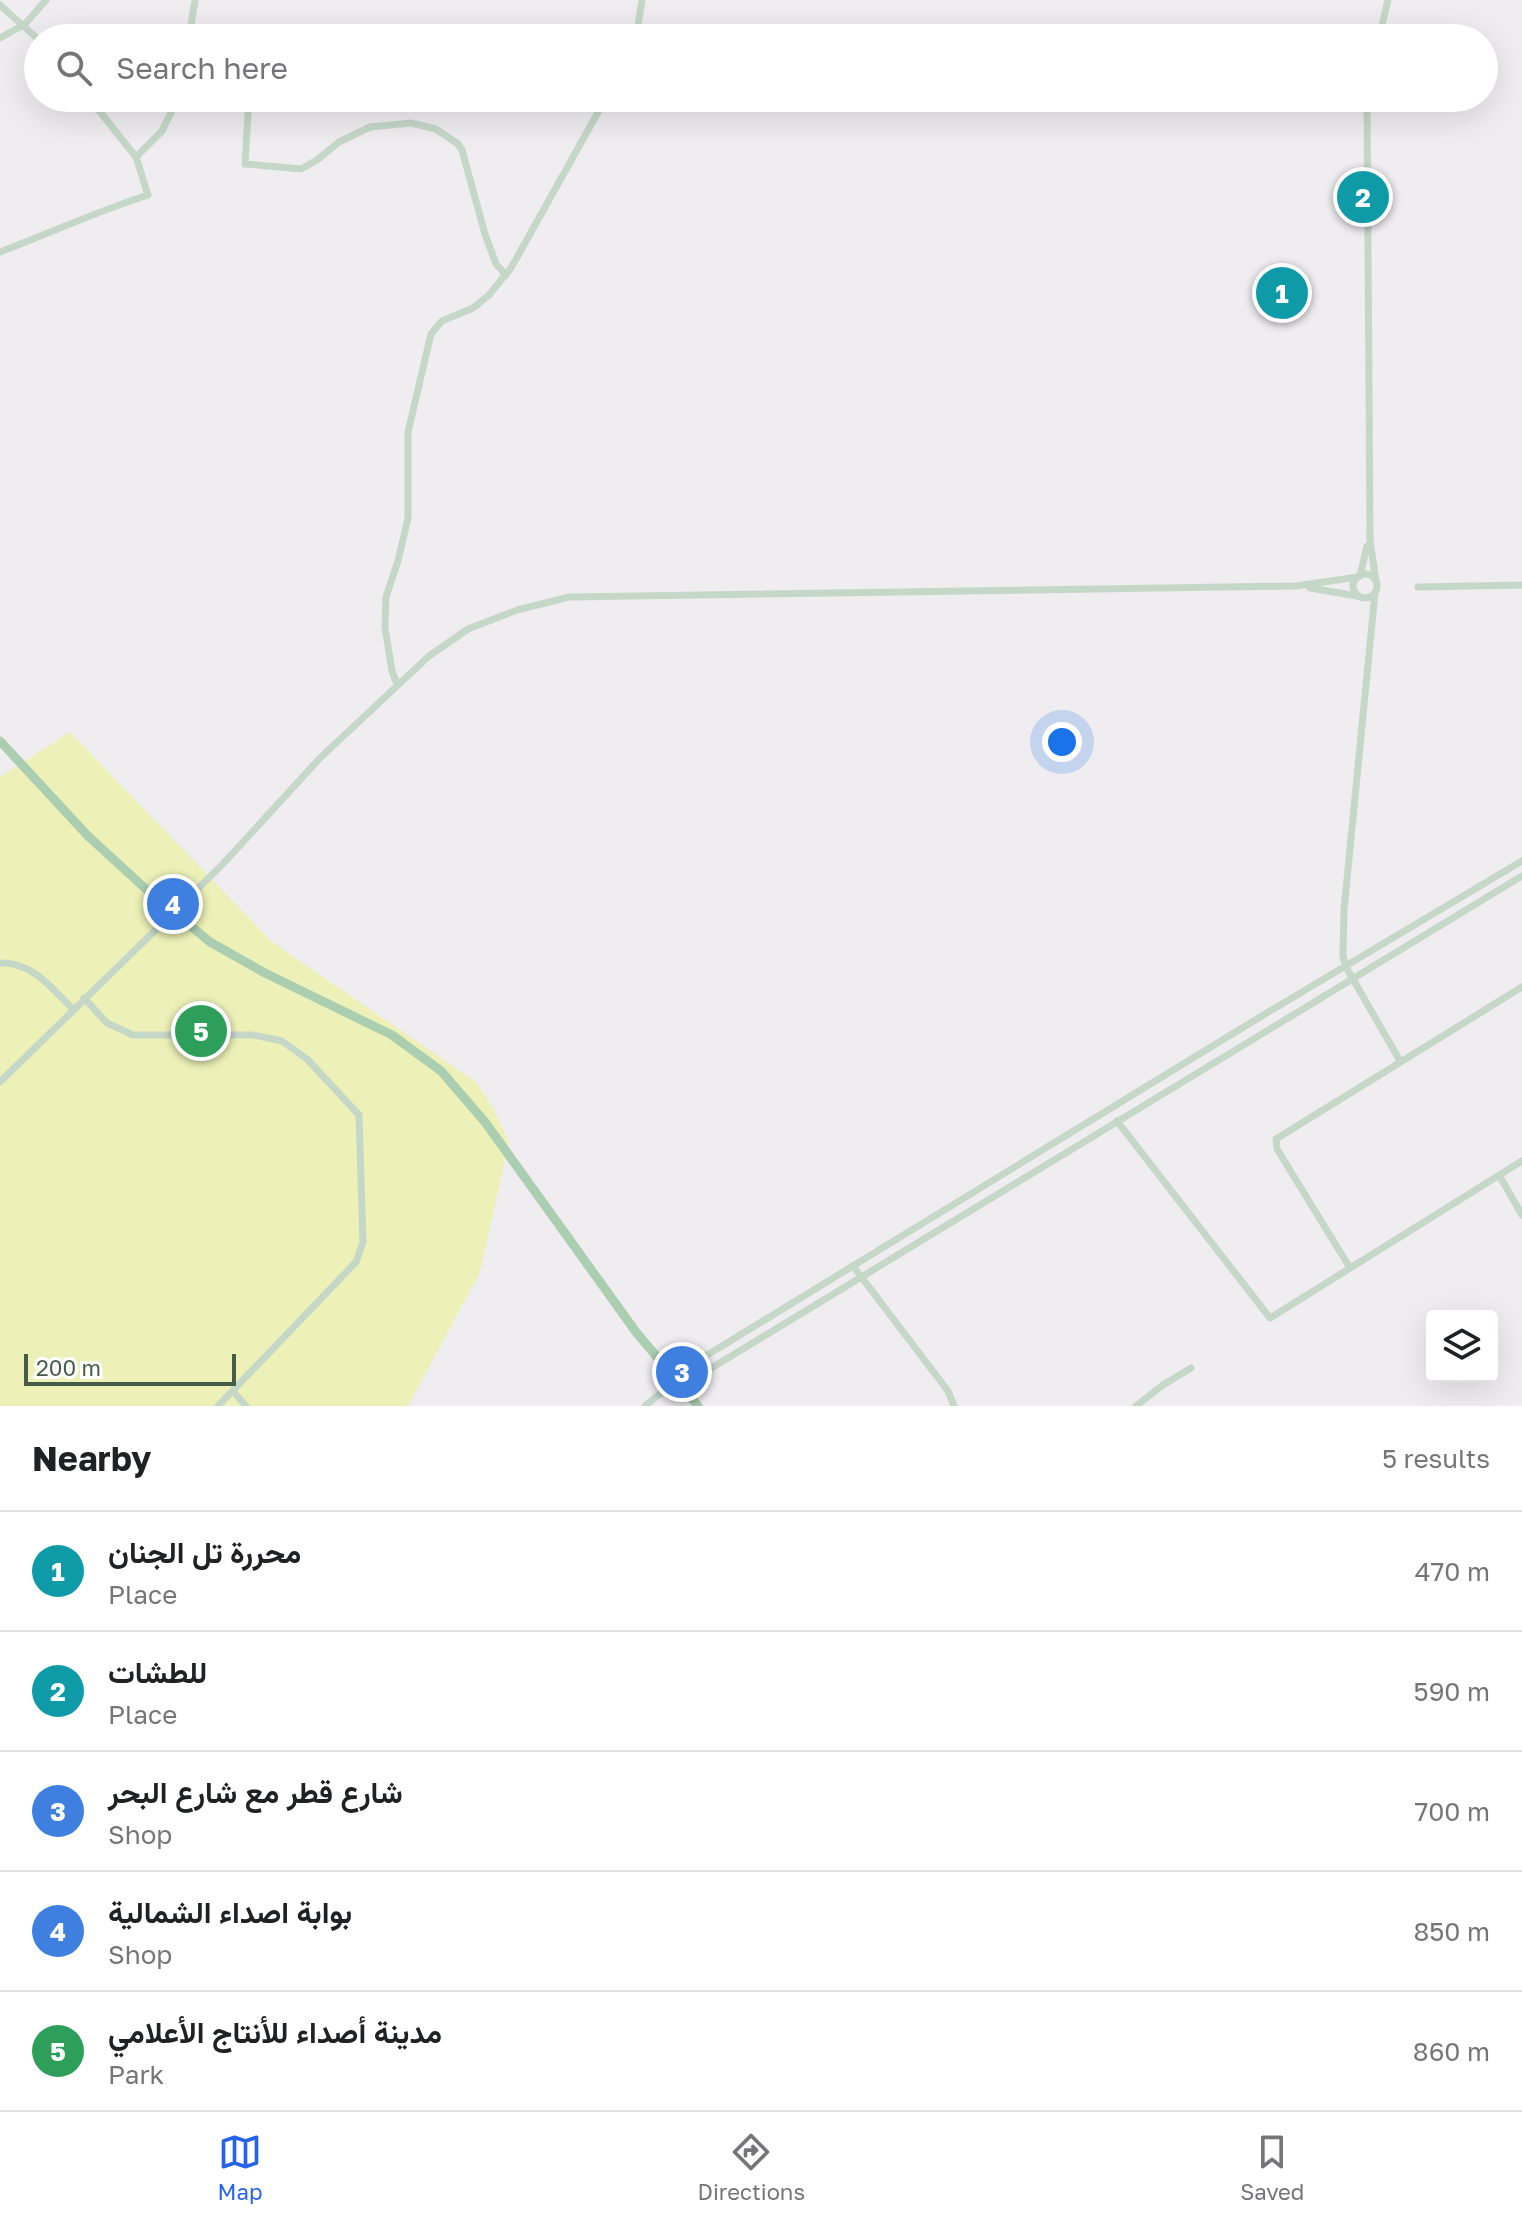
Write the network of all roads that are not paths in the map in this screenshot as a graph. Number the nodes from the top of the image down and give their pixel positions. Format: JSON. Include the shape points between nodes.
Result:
{"nodes":[{"id":1,"x":46,"y":0,"type":"edge"},
{"id":2,"x":195,"y":0,"type":"edge"},
{"id":3,"x":642,"y":0,"type":"edge"},
{"id":4,"x":1388,"y":0,"type":"edge"},
{"id":5,"x":0,"y":5,"type":"edge"},
{"id":6,"x":25,"y":24,"type":"joint"},
{"id":7,"x":191,"y":24,"type":"edge"},
{"id":8,"x":638,"y":24,"type":"edge"},
{"id":9,"x":1382,"y":24,"type":"edge"},
{"id":10,"x":24,"y":25,"type":"edge"},
{"id":11,"x":0,"y":38,"type":"edge"},
{"id":12,"x":100,"y":112,"type":"edge"},
{"id":13,"x":173,"y":112,"type":"edge"},
{"id":14,"x":248,"y":112,"type":"edge"},
{"id":15,"x":598,"y":112,"type":"edge"},
{"id":16,"x":1367,"y":112,"type":"edge"},
{"id":17,"x":136,"y":157,"type":"junction"},
{"id":18,"x":0,"y":252,"type":"edge"},
{"id":19,"x":506,"y":275,"type":"junction"},
{"id":20,"x":1370,"y":540,"type":"junction"},
{"id":21,"x":1359,"y":576,"type":"junction"},
{"id":22,"x":1376,"y":581,"type":"junction"},
{"id":23,"x":1522,"y":585,"type":"edge"},
{"id":24,"x":1296,"y":586,"type":"junction"},
{"id":25,"x":1418,"y":587,"type":"dead end"},
{"id":26,"x":1375,"y":593,"type":"junction"},
{"id":27,"x":1361,"y":597,"type":"junction"},
{"id":28,"x":1374,"y":607,"type":"junction"},
{"id":29,"x":397,"y":684,"type":"junction"},
{"id":30,"x":0,"y":741,"type":"edge"},
{"id":31,"x":1522,"y":861,"type":"edge"},
{"id":32,"x":1522,"y":876,"type":"edge"},
{"id":33,"x":173,"y":911,"type":"junction"},
{"id":34,"x":0,"y":963,"type":"edge"},
{"id":35,"x":1346,"y":967,"type":"junction"},
{"id":36,"x":1354,"y":977,"type":"junction"},
{"id":37,"x":1522,"y":987,"type":"edge"},
{"id":38,"x":84,"y":998,"type":"junction"},
{"id":39,"x":73,"y":1009,"type":"junction"},
{"id":40,"x":1400,"y":1061,"type":"junction"},
{"id":41,"x":0,"y":1082,"type":"edge"},
{"id":42,"x":1117,"y":1121,"type":"junction"},
{"id":43,"x":1522,"y":1161,"type":"edge"},
{"id":44,"x":1499,"y":1175,"type":"junction"},
{"id":45,"x":1522,"y":1215,"type":"edge"},
{"id":46,"x":853,"y":1266,"type":"junction"},
{"id":47,"x":1350,"y":1268,"type":"junction"},
{"id":48,"x":861,"y":1277,"type":"junction"},
{"id":49,"x":1191,"y":1368,"type":"dead end"},
{"id":50,"x":678,"y":1379,"type":"junction"},
{"id":51,"x":233,"y":1391,"type":"junction"},
{"id":52,"x":218,"y":1406,"type":"edge"},
{"id":53,"x":246,"y":1406,"type":"edge"},
{"id":54,"x":645,"y":1406,"type":"edge"},
{"id":55,"x":698,"y":1406,"type":"edge"},
{"id":56,"x":954,"y":1406,"type":"edge"},
{"id":57,"x":1136,"y":1406,"type":"edge"}],
"edges":[{"from":1,"to":6,"type":"street"},
{"from":2,"to":7,"type":"street"},
{"from":3,"to":8,"type":"street"},
{"from":4,"to":9,"type":"street"},
{"from":5,"to":6,"type":"street"},
{"from":10,"to":11,"type":"street"},
{"from":12,"to":17,"type":"street"},
{"from":13,"to":17,"type":"street"},
{"from":14,"to":19,"type":"street","via":[[245,164],[301,169],[357,132],[391,124],[426,125],[449,137],[462,150],[485,234]]},
{"from":15,"to":19,"type":"street"},
{"from":16,"to":20,"type":"street"},
{"from":17,"to":18,"type":"street","via":[[148,195]]},
{"from":19,"to":29,"type":"street","via":[[473,308],[436,327],[419,377],[408,432],[408,518],[386,597],[385,628]]},
{"from":20,"to":21,"type":"street"},
{"from":20,"to":22,"type":"street"},
{"from":21,"to":22,"type":"street"},
{"from":21,"to":24,"type":"street"},
{"from":21,"to":27,"type":"street","via":[[1353,586]]},
{"from":22,"to":26,"type":"street"},
{"from":23,"to":25,"type":"street"},
{"from":24,"to":27,"type":"street"},
{"from":24,"to":29,"type":"street","via":[[569,597],[468,629]]},
{"from":26,"to":27,"type":"street"},
{"from":26,"to":28,"type":"street"},
{"from":27,"to":28,"type":"street"},
{"from":28,"to":35,"type":"street","via":[[1344,910]]},
{"from":29,"to":33,"type":"street"},
{"from":30,"to":33,"type":"main road","via":[[88,836]]},
{"from":31,"to":35,"type":"street"},
{"from":32,"to":36,"type":"street"},
{"from":33,"to":38,"type":"street"},
{"from":33,"to":50,"type":"main road","via":[[210,942],[392,1035],[441,1071],[485,1122],[636,1332]]},
{"from":34,"to":39,"type":"street","via":[[33,971]]},
{"from":35,"to":36,"type":"street"},
{"from":35,"to":46,"type":"street"},
{"from":36,"to":40,"type":"street"},
{"from":36,"to":42,"type":"street"},
{"from":37,"to":40,"type":"street"},
{"from":38,"to":39,"type":"street"},
{"from":38,"to":51,"type":"street","via":[[107,1023],[133,1035],[253,1035],[282,1041],[307,1059],[359,1115],[359,1256]]},
{"from":39,"to":41,"type":"street"},
{"from":40,"to":47,"type":"street","via":[[1276,1139],[1277,1149]]},
{"from":42,"to":47,"type":"street","via":[[1270,1318]]},
{"from":42,"to":48,"type":"street"},
{"from":43,"to":44,"type":"street"},
{"from":44,"to":45,"type":"street"},
{"from":44,"to":47,"type":"street"},
{"from":46,"to":48,"type":"street"},
{"from":46,"to":50,"type":"street","via":[[686,1368]]},
{"from":48,"to":50,"type":"street","via":[[695,1378]]},
{"from":48,"to":56,"type":"street"},
{"from":49,"to":57,"type":"street"},
{"from":50,"to":54,"type":"street"},
{"from":50,"to":55,"type":"main road"},
{"from":51,"to":52,"type":"street"},
{"from":51,"to":53,"type":"street"}]}
